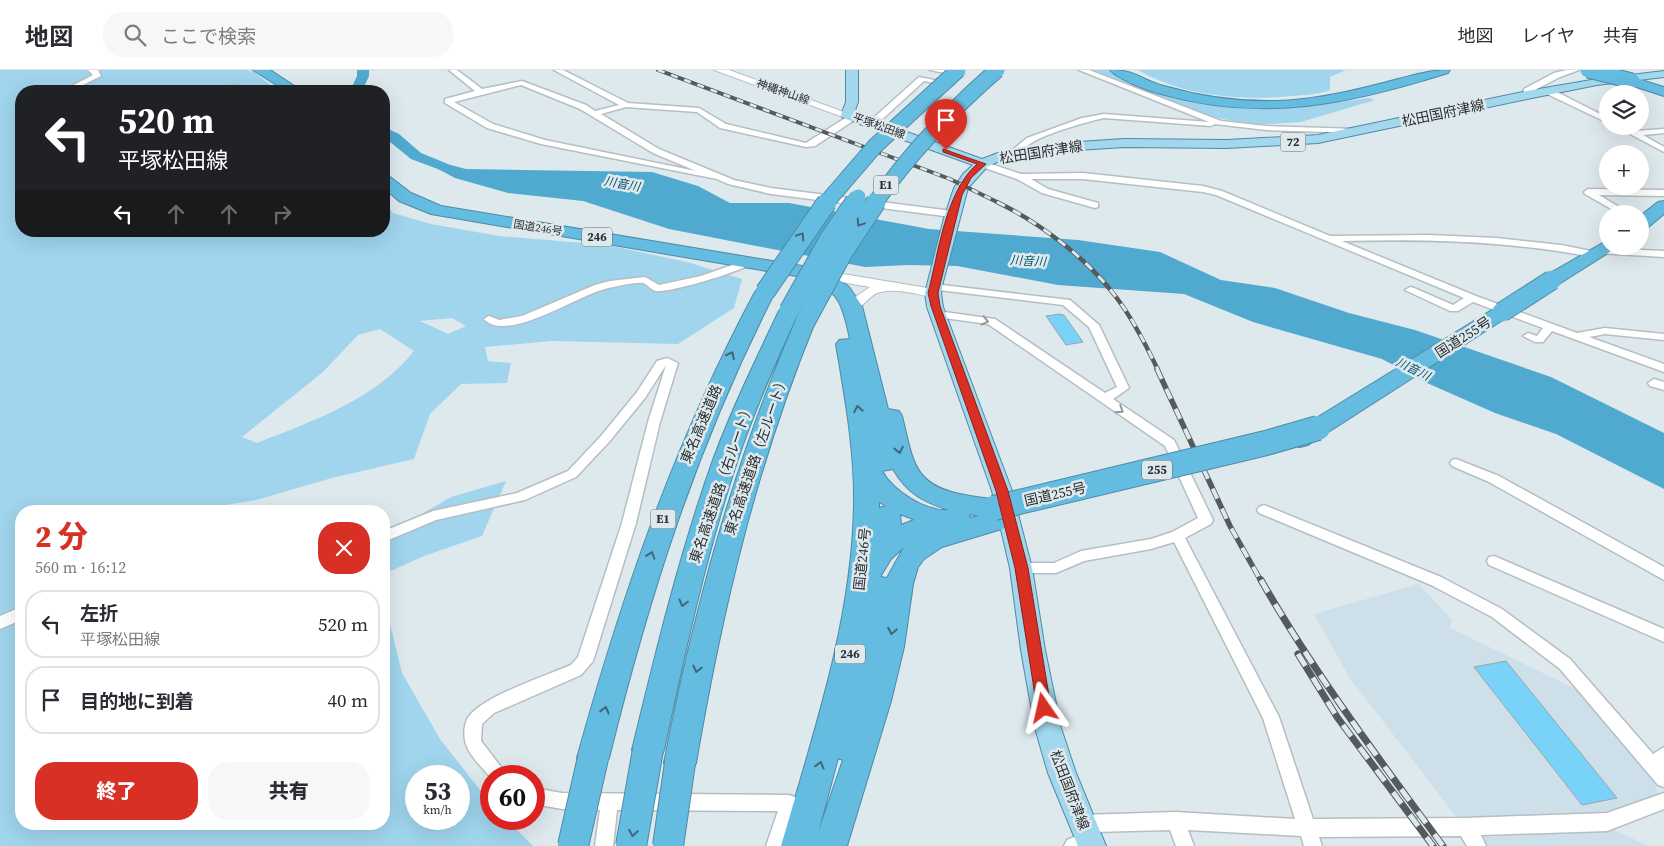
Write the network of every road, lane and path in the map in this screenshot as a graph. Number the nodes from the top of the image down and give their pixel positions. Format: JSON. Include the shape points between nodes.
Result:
{"nodes":[{"id":1,"x":92,"y":70,"type":"edge"},
{"id":2,"x":260,"y":70,"type":"edge"},
{"id":3,"x":453,"y":70,"type":"edge"},
{"id":4,"x":558,"y":70,"type":"edge"},
{"id":5,"x":719,"y":70,"type":"edge"},
{"id":6,"x":852,"y":70,"type":"edge"},
{"id":7,"x":934,"y":70,"type":"edge"},
{"id":8,"x":980,"y":70,"type":"edge"},
{"id":9,"x":997,"y":70,"type":"edge"},
{"id":10,"x":1083,"y":70,"type":"edge"},
{"id":11,"x":1118,"y":70,"type":"edge"},
{"id":12,"x":1127,"y":70,"type":"edge"},
{"id":13,"x":1419,"y":70,"type":"edge"},
{"id":14,"x":1443,"y":70,"type":"edge"},
{"id":15,"x":1575,"y":70,"type":"edge"},
{"id":16,"x":1588,"y":70,"type":"edge"},
{"id":17,"x":1601,"y":70,"type":"edge"},
{"id":18,"x":1664,"y":74,"type":"edge"},
{"id":19,"x":957,"y":75,"type":"edge"},
{"id":20,"x":78,"y":85,"type":"edge"},
{"id":21,"x":285,"y":85,"type":"edge"},
{"id":22,"x":1654,"y":86,"type":"edge"},
{"id":23,"x":1548,"y":91,"type":"junction"},
{"id":24,"x":481,"y":92,"type":"junction"},
{"id":25,"x":940,"y":95,"type":"dead end"},
{"id":26,"x":1527,"y":95,"type":"junction"},
{"id":27,"x":626,"y":105,"type":"junction"},
{"id":28,"x":594,"y":114,"type":"junction"},
{"id":29,"x":850,"y":116,"type":"junction"},
{"id":30,"x":1599,"y":116,"type":"edge"},
{"id":31,"x":1220,"y":123,"type":"junction"},
{"id":32,"x":872,"y":124,"type":"junction"},
{"id":33,"x":1359,"y":130,"type":"junction"},
{"id":34,"x":1664,"y":130,"type":"edge"},
{"id":35,"x":1649,"y":132,"type":"edge"},
{"id":36,"x":1635,"y":135,"type":"edge"},
{"id":37,"x":1664,"y":150,"type":"edge"},
{"id":38,"x":1013,"y":154,"type":"junction"},
{"id":39,"x":982,"y":164,"type":"junction"},
{"id":40,"x":715,"y":176,"type":"junction"},
{"id":41,"x":1020,"y":177,"type":"junction"},
{"id":42,"x":390,"y":185,"type":"edge"},
{"id":43,"x":1664,"y":193,"type":"edge"},
{"id":44,"x":1094,"y":205,"type":"dead end"},
{"id":45,"x":1611,"y":205,"type":"edge"},
{"id":46,"x":1664,"y":206,"type":"edge"},
{"id":47,"x":1664,"y":213,"type":"edge"},
{"id":48,"x":951,"y":216,"type":"junction"},
{"id":49,"x":1649,"y":217,"type":"edge"},
{"id":50,"x":1649,"y":220,"type":"edge"},
{"id":51,"x":1326,"y":238,"type":"junction"},
{"id":52,"x":1599,"y":250,"type":"edge"},
{"id":53,"x":1599,"y":251,"type":"edge"},
{"id":54,"x":1649,"y":253,"type":"edge"},
{"id":55,"x":1664,"y":254,"type":"edge"},
{"id":56,"x":749,"y":262,"type":"junction"},
{"id":57,"x":819,"y":274,"type":"junction"},
{"id":58,"x":891,"y":286,"type":"junction"},
{"id":59,"x":1410,"y":290,"type":"dead end"},
{"id":60,"x":935,"y":293,"type":"junction"},
{"id":61,"x":1472,"y":298,"type":"junction"},
{"id":62,"x":856,"y":302,"type":"junction"},
{"id":63,"x":797,"y":317,"type":"junction"},
{"id":64,"x":489,"y":319,"type":"dead end"},
{"id":65,"x":1548,"y":327,"type":"junction"},
{"id":66,"x":1528,"y":336,"type":"dead end"},
{"id":67,"x":1576,"y":336,"type":"junction"},
{"id":68,"x":1664,"y":337,"type":"edge"},
{"id":69,"x":1664,"y":368,"type":"edge"},
{"id":70,"x":1104,"y":399,"type":"junction"},
{"id":71,"x":874,"y":460,"type":"junction"},
{"id":72,"x":1456,"y":463,"type":"dead end"},
{"id":73,"x":1264,"y":510,"type":"dead end"},
{"id":74,"x":995,"y":514,"type":"junction"},
{"id":75,"x":946,"y":520,"type":"junction"},
{"id":76,"x":390,"y":534,"type":"edge"},
{"id":77,"x":1177,"y":536,"type":"junction"},
{"id":78,"x":1494,"y":561,"type":"dead end"},
{"id":79,"x":1021,"y":568,"type":"junction"},
{"id":80,"x":1664,"y":574,"type":"edge"},
{"id":81,"x":870,"y":590,"type":"junction"},
{"id":82,"x":15,"y":616,"type":"edge"},
{"id":83,"x":0,"y":623,"type":"edge"},
{"id":84,"x":1664,"y":636,"type":"edge"},
{"id":85,"x":491,"y":765,"type":"edge"},
{"id":86,"x":1661,"y":766,"type":"edge"},
{"id":87,"x":545,"y":798,"type":"edge"},
{"id":88,"x":610,"y":800,"type":"junction"},
{"id":89,"x":1664,"y":801,"type":"edge"},
{"id":90,"x":799,"y":804,"type":"junction"},
{"id":91,"x":1176,"y":821,"type":"junction"},
{"id":92,"x":1466,"y":827,"type":"junction"},
{"id":93,"x":1307,"y":828,"type":"junction"},
{"id":94,"x":1084,"y":839,"type":"edge"},
{"id":95,"x":573,"y":846,"type":"edge"},
{"id":96,"x":604,"y":846,"type":"edge"},
{"id":97,"x":631,"y":846,"type":"edge"},
{"id":98,"x":668,"y":846,"type":"edge"},
{"id":99,"x":775,"y":846,"type":"edge"},
{"id":100,"x":798,"y":846,"type":"edge"},
{"id":101,"x":822,"y":846,"type":"edge"},
{"id":102,"x":830,"y":846,"type":"edge"},
{"id":103,"x":1185,"y":846,"type":"edge"},
{"id":104,"x":1312,"y":846,"type":"edge"},
{"id":105,"x":1477,"y":846,"type":"edge"}],
"edges":[{"from":1,"to":20,"type":"street","via":[[97,76]]},
{"from":2,"to":21,"type":"highway"},
{"from":3,"to":24,"type":"street"},
{"from":4,"to":27,"type":"street"},
{"from":5,"to":29,"type":"main road","name":"神縄神山線"},
{"from":6,"to":29,"type":"main road","name":"平塚松田線"},
{"from":7,"to":19,"type":"street"},
{"from":8,"to":63,"type":"highway","name":"東名高速道路（右ルート）","number":"E1","bridge":true,"via":[[926,118],[871,180],[830,238]]},
{"from":9,"to":63,"type":"highway","name":"東名高速道路（左ルート）","number":"E1","one_way":true,"bridge":true,"via":[[941,121],[886,186]]},
{"from":10,"to":31,"type":"street"},
{"from":11,"to":14,"type":"highway","via":[[1181,95],[1266,105],[1335,100]]},
{"from":12,"to":13,"type":"highway","via":[[1185,92],[1263,102],[1329,96]]},
{"from":15,"to":26,"type":"street","via":[[1557,75],[1527,91]]},
{"from":16,"to":22,"type":"highway","bridge":true},
{"from":17,"to":22,"type":"highway","bridge":true},
{"from":18,"to":23,"type":"main road","name":"松田国府津線","number":"72"},
{"from":19,"to":25,"type":"street"},
{"from":19,"to":32,"type":"street","via":[[922,80]]},
{"from":95,"to":19,"type":"highway","name":"東名高速道路","number":"E1","one_way":true,"bridge":true,"via":[[617,664],[672,494],[726,366],[765,292],[844,178],[905,114]]},
{"from":23,"to":26,"type":"main road","name":"松田国府津線","number":"72"},
{"from":23,"to":30,"type":"street"},
{"from":24,"to":28,"type":"street","via":[[522,83]]},
{"from":24,"to":40,"type":"street","via":[[448,101],[490,126],[544,142]]},
{"from":26,"to":33,"type":"main road","name":"松田国府津線","number":"72"},
{"from":27,"to":28,"type":"street"},
{"from":27,"to":29,"type":"street","via":[[699,110],[723,126],[806,145]]},
{"from":28,"to":40,"type":"street","via":[[656,151]]},
{"from":29,"to":32,"type":"main road","name":"平塚松田線"},
{"from":31,"to":33,"type":"street","via":[[1274,129]]},
{"from":31,"to":38,"type":"street","via":[[1206,125],[1104,116],[1030,140]]},
{"from":32,"to":39,"type":"main road","name":"平塚松田線"},
{"from":33,"to":38,"type":"main road","name":"松田国府津線","number":"72","via":[[1288,142],[1124,143]]},
{"from":34,"to":35,"type":"street"},
{"from":36,"to":37,"type":"street"},
{"from":38,"to":39,"type":"main road","name":"松田国府津線","number":"72"},
{"from":39,"to":41,"type":"street"},
{"from":39,"to":48,"type":"main road","name":"松田国府津線","number":"72","via":[[961,188]]},
{"from":40,"to":48,"type":"street","via":[[771,191]]},
{"from":41,"to":44,"type":"street","via":[[1045,191]]},
{"from":41,"to":51,"type":"street","via":[[1083,176],[1203,189],[1245,203]]},
{"from":42,"to":56,"type":"highway","name":"国道246号","number":"246","via":[[405,197],[446,212]]},
{"from":43,"to":45,"type":"street","via":[[1588,192]]},
{"from":46,"to":49,"type":"highway"},
{"from":47,"to":50,"type":"highway"},
{"from":48,"to":60,"type":"main road","name":"松田国府津線","number":"72"},
{"from":51,"to":52,"type":"street","via":[[1427,238]]},
{"from":51,"to":61,"type":"street"},
{"from":53,"to":74,"type":"highway","name":"国道255号","number":"255","bridge":true,"via":[[1318,428]]},
{"from":54,"to":55,"type":"street"},
{"from":56,"to":57,"type":"highway","name":"国道246号","number":"246"},
{"from":56,"to":64,"type":"street","via":[[728,271],[656,288],[645,280],[602,286],[514,321],[498,323]]},
{"from":57,"to":58,"type":"main road"},
{"from":57,"to":62,"type":"highway","name":"国道255号","number":"255","via":[[842,281]]},
{"from":71,"to":57,"type":"highway","name":"国道246号","number":"246","one_way":true,"via":[[841,317],[832,291]]},
{"from":58,"to":60,"type":"main road"},
{"from":58,"to":62,"type":"main road","via":[[870,291]]},
{"from":59,"to":61,"type":"street","via":[[1454,309]]},
{"from":60,"to":70,"type":"street","one_way":true,"via":[[991,322]]},
{"from":60,"to":70,"type":"street","via":[[1066,302],[1094,325],[1123,388]]},
{"from":60,"to":79,"type":"main road","name":"松田国府津線","via":[[1002,491]]},
{"from":61,"to":65,"type":"street"},
{"from":62,"to":71,"type":"highway","name":"国道246号","number":"246","via":[[880,420]]},
{"from":62,"to":74,"type":"highway","name":"国道255号","number":"255","one_way":true,"via":[[868,317],[902,464],[908,475],[915,484],[943,499]]},
{"from":63,"to":97,"type":"highway","name":"東名高速道路（右ルート）","number":"E1","one_way":true,"bridge":true,"via":[[742,414],[710,506],[670,651]]},
{"from":63,"to":98,"type":"highway","name":"東名高速道路（左ルート）","number":"E1","one_way":true,"bridge":true,"via":[[728,537],[693,686]]},
{"from":65,"to":66,"type":"street","via":[[1538,340]]},
{"from":65,"to":67,"type":"street"},
{"from":67,"to":68,"type":"street","via":[[1606,331]]},
{"from":67,"to":69,"type":"street"},
{"from":70,"to":77,"type":"street","one_way":true,"via":[[1170,442],[1206,520]]},
{"from":71,"to":75,"type":"highway","name":"国道255号","number":"255","via":[[871,476],[880,489],[909,508]]},
{"from":71,"to":81,"type":"highway","name":"国道246号","number":"246","via":[[866,520]]},
{"from":72,"to":80,"type":"street","via":[[1494,479]]},
{"from":73,"to":86,"type":"street","via":[[1436,581],[1496,613],[1566,664]]},
{"from":74,"to":75,"type":"highway","name":"国道255号","number":"255"},
{"from":74,"to":102,"type":"highway","number":"255","one_way":true,"via":[[941,536],[915,552],[907,562],[900,582],[881,684]]},
{"from":75,"to":81,"type":"highway","number":"255","via":[[916,528],[888,542],[872,562]]},
{"from":76,"to":85,"type":"street","via":[[433,516],[520,497],[572,474],[641,394],[661,363],[672,363],[629,523],[585,661],[576,670],[488,708],[474,721],[474,745]]},
{"from":77,"to":79,"type":"street","via":[[1127,550],[1081,556],[1056,568]]},
{"from":77,"to":93,"type":"street","via":[[1271,717]]},
{"from":78,"to":84,"type":"street"},
{"from":79,"to":94,"type":"main road","name":"松田国府津線","via":[[1048,728]]},
{"from":90,"to":81,"type":"highway","name":"国道246号","number":"246","one_way":true},
{"from":81,"to":101,"type":"highway","name":"国道246号","number":"246","via":[[862,681]]},
{"from":82,"to":83,"type":"street"},
{"from":87,"to":88,"type":"street","via":[[562,801]]},
{"from":88,"to":90,"type":"street"},
{"from":88,"to":96,"type":"street"},
{"from":89,"to":92,"type":"street","via":[[1607,822]]},
{"from":90,"to":99,"type":"street"},
{"from":90,"to":100,"type":"highway","name":"国道246号","number":"246"},
{"from":91,"to":93,"type":"street"},
{"from":91,"to":94,"type":"street"},
{"from":91,"to":103,"type":"street"},
{"from":92,"to":93,"type":"street"},
{"from":92,"to":105,"type":"street"},
{"from":93,"to":104,"type":"street"}]}
